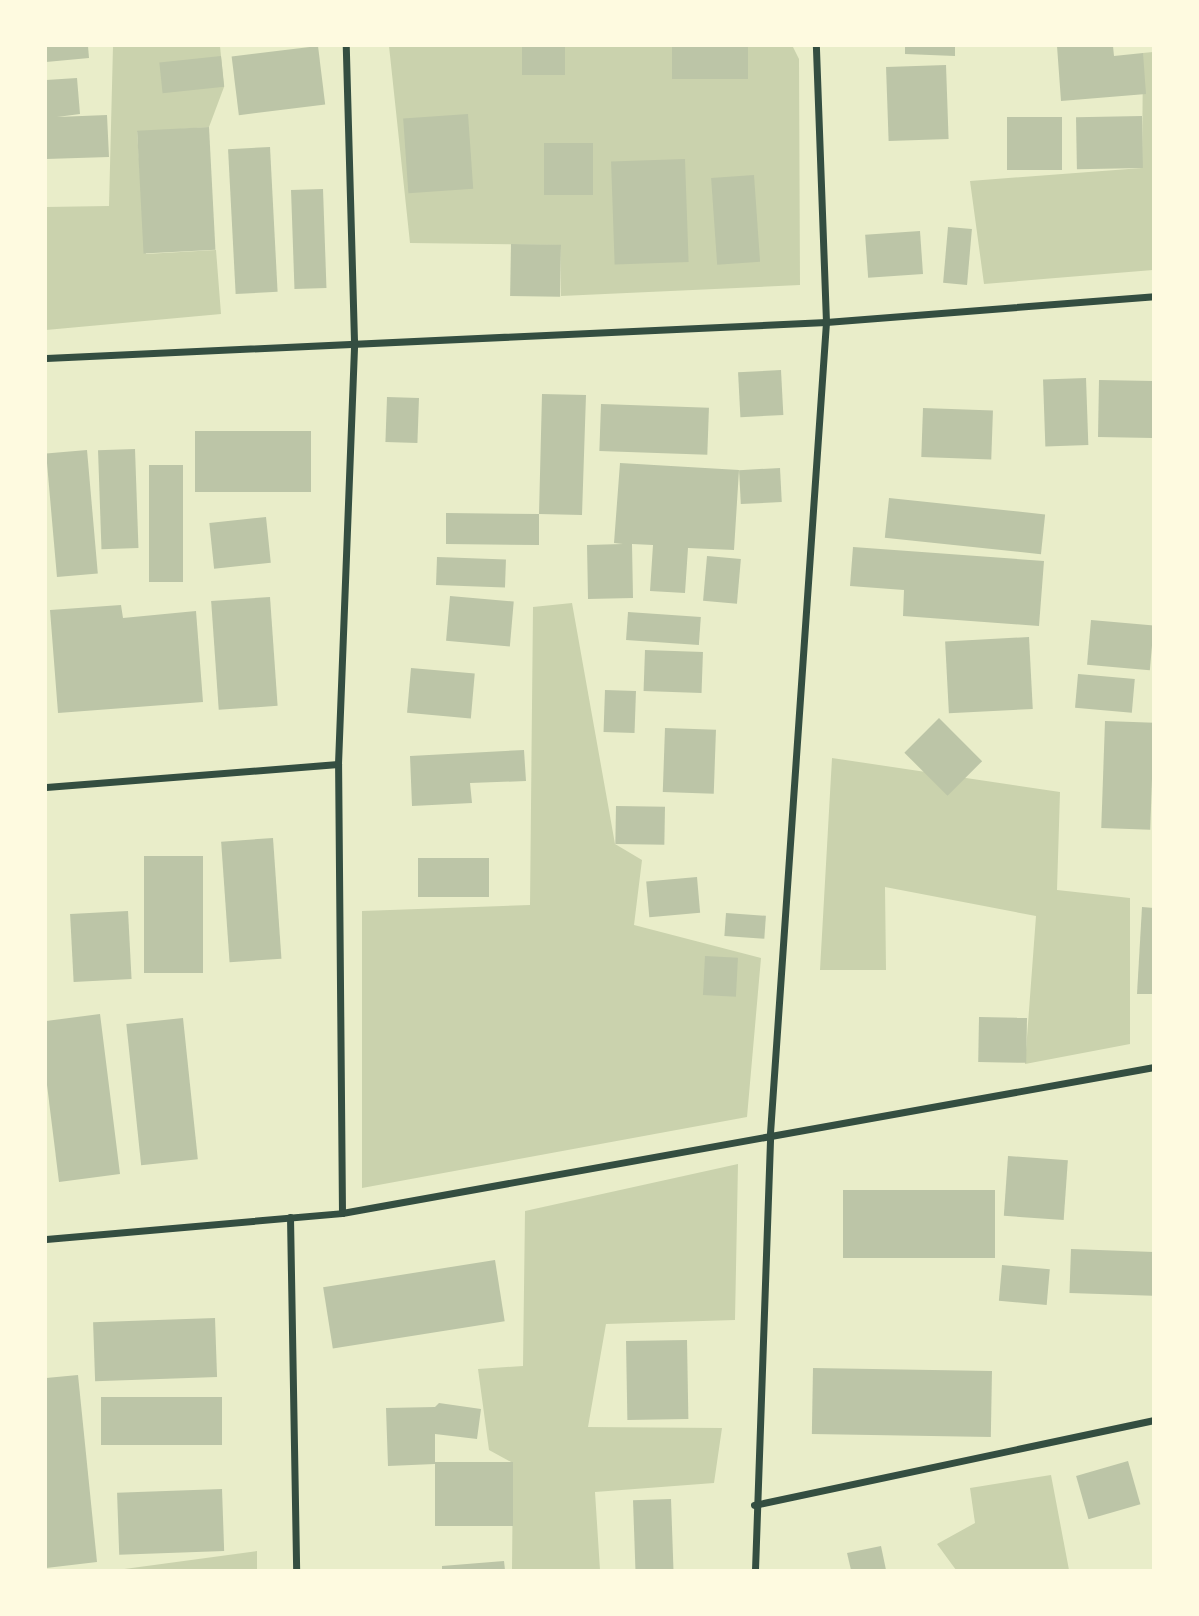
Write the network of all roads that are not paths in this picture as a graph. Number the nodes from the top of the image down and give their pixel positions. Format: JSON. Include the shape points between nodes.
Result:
{"nodes":[{"id":1,"x":346,"y":46,"type":"edge"},
{"id":2,"x":816,"y":46,"type":"edge"},
{"id":3,"x":1153,"y":296,"type":"edge"},
{"id":4,"x":826,"y":322,"type":"junction"},
{"id":5,"x":354,"y":341,"type":"junction"},
{"id":6,"x":46,"y":358,"type":"edge"},
{"id":7,"x":338,"y":764,"type":"junction"},
{"id":8,"x":46,"y":787,"type":"edge"},
{"id":9,"x":1153,"y":1067,"type":"edge"},
{"id":10,"x":770,"y":1133,"type":"junction"},
{"id":11,"x":342,"y":1213,"type":"junction"},
{"id":12,"x":290,"y":1217,"type":"junction"},
{"id":13,"x":46,"y":1239,"type":"edge"},
{"id":14,"x":1153,"y":1420,"type":"edge"},
{"id":15,"x":754,"y":1505,"type":"junction"},
{"id":16,"x":296,"y":1570,"type":"edge"},
{"id":17,"x":755,"y":1570,"type":"edge"}],
"edges":[{"from":1,"to":5,"type":"street"},
{"from":2,"to":4,"type":"street"},
{"from":3,"to":4,"type":"street"},
{"from":4,"to":5,"type":"street"},
{"from":4,"to":10,"type":"street"},
{"from":5,"to":6,"type":"street"},
{"from":5,"to":7,"type":"street"},
{"from":7,"to":8,"type":"street"},
{"from":7,"to":11,"type":"street"},
{"from":9,"to":10,"type":"street"},
{"from":10,"to":11,"type":"street"},
{"from":10,"to":15,"type":"street"},
{"from":11,"to":12,"type":"street"},
{"from":12,"to":13,"type":"street"},
{"from":12,"to":16,"type":"street"},
{"from":14,"to":15,"type":"street"},
{"from":15,"to":17,"type":"street"}]}
